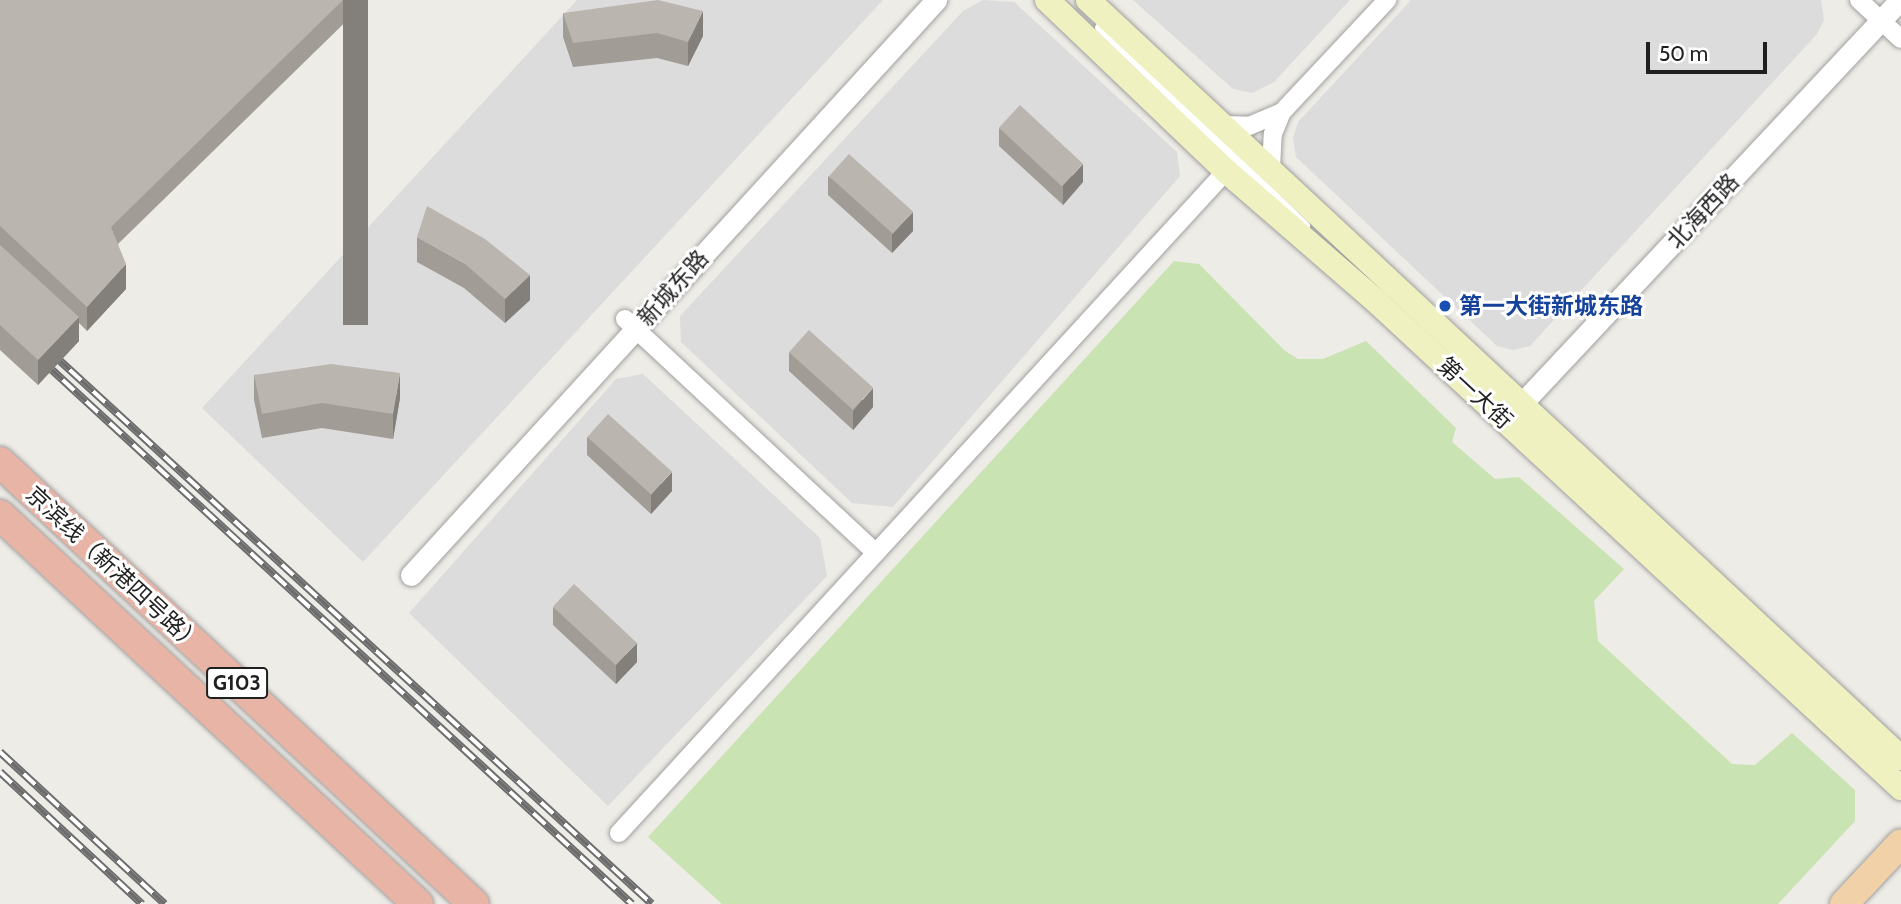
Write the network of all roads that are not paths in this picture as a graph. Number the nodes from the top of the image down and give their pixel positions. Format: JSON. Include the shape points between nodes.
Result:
{"nodes":[{"id":1,"x":918,"y":0,"type":"edge"},
{"id":2,"x":936,"y":0,"type":"edge"},
{"id":3,"x":1047,"y":0,"type":"edge"},
{"id":4,"x":1088,"y":0,"type":"edge"},
{"id":5,"x":1387,"y":0,"type":"edge"},
{"id":6,"x":1859,"y":0,"type":"edge"},
{"id":7,"x":1900,"y":0,"type":"edge"},
{"id":8,"x":1881,"y":21,"type":"junction"},
{"id":9,"x":1099,"y":27,"type":"dead end"},
{"id":10,"x":1901,"y":39,"type":"edge"},
{"id":11,"x":1282,"y":112,"type":"junction"},
{"id":12,"x":1225,"y":125,"type":"junction"},
{"id":13,"x":1271,"y":168,"type":"junction"},
{"id":14,"x":1226,"y":171,"type":"junction"},
{"id":15,"x":1377,"y":302,"type":"junction"},
{"id":16,"x":631,"y":324,"type":"junction"},
{"id":17,"x":1513,"y":413,"type":"junction"},
{"id":18,"x":0,"y":462,"type":"edge"},
{"id":19,"x":0,"y":515,"type":"edge"},
{"id":20,"x":876,"y":553,"type":"junction"},
{"id":21,"x":405,"y":571,"type":"dead end"},
{"id":22,"x":1901,"y":758,"type":"edge"},
{"id":23,"x":1901,"y":788,"type":"edge"},
{"id":24,"x":619,"y":834,"type":"dead end"},
{"id":25,"x":1901,"y":842,"type":"edge"},
{"id":26,"x":418,"y":904,"type":"edge"},
{"id":27,"x":474,"y":904,"type":"edge"},
{"id":28,"x":1844,"y":904,"type":"edge"}],
"edges":[{"from":1,"to":16,"type":"street","name":"新城东路"},
{"from":2,"to":16,"type":"street","name":"新城东路"},
{"from":3,"to":14,"type":"main road","name":"第一大街"},
{"from":4,"to":12,"type":"main road","name":"第一大街"},
{"from":5,"to":11,"type":"street"},
{"from":6,"to":8,"type":"street"},
{"from":7,"to":8,"type":"street","name":"北海西路"},
{"from":8,"to":10,"type":"street"},
{"from":8,"to":17,"type":"street","name":"北海西路"},
{"from":9,"to":15,"type":"lane","via":[[1289,207]]},
{"from":11,"to":12,"type":"street","via":[[1249,126]]},
{"from":11,"to":13,"type":"street","via":[[1273,134]]},
{"from":12,"to":13,"type":"main road","name":"第一大街"},
{"from":13,"to":17,"type":"main road","name":"第一大街"},
{"from":14,"to":15,"type":"main road","name":"第一大街"},
{"from":14,"to":20,"type":"street"},
{"from":15,"to":17,"type":"main road","name":"第一大街"},
{"from":16,"to":20,"type":"street"},
{"from":16,"to":21,"type":"street","name":"新城东路"},
{"from":17,"to":22,"type":"main road","name":"第一大街"},
{"from":17,"to":23,"type":"main road","name":"第一大街"},
{"from":18,"to":27,"type":"highway","name":"京滨线（新港四号路）","number":"G103"},
{"from":19,"to":26,"type":"highway","name":"京滨线（新港四号路）","number":"G103"},
{"from":20,"to":24,"type":"street"},
{"from":25,"to":28,"type":"main road"}]}
